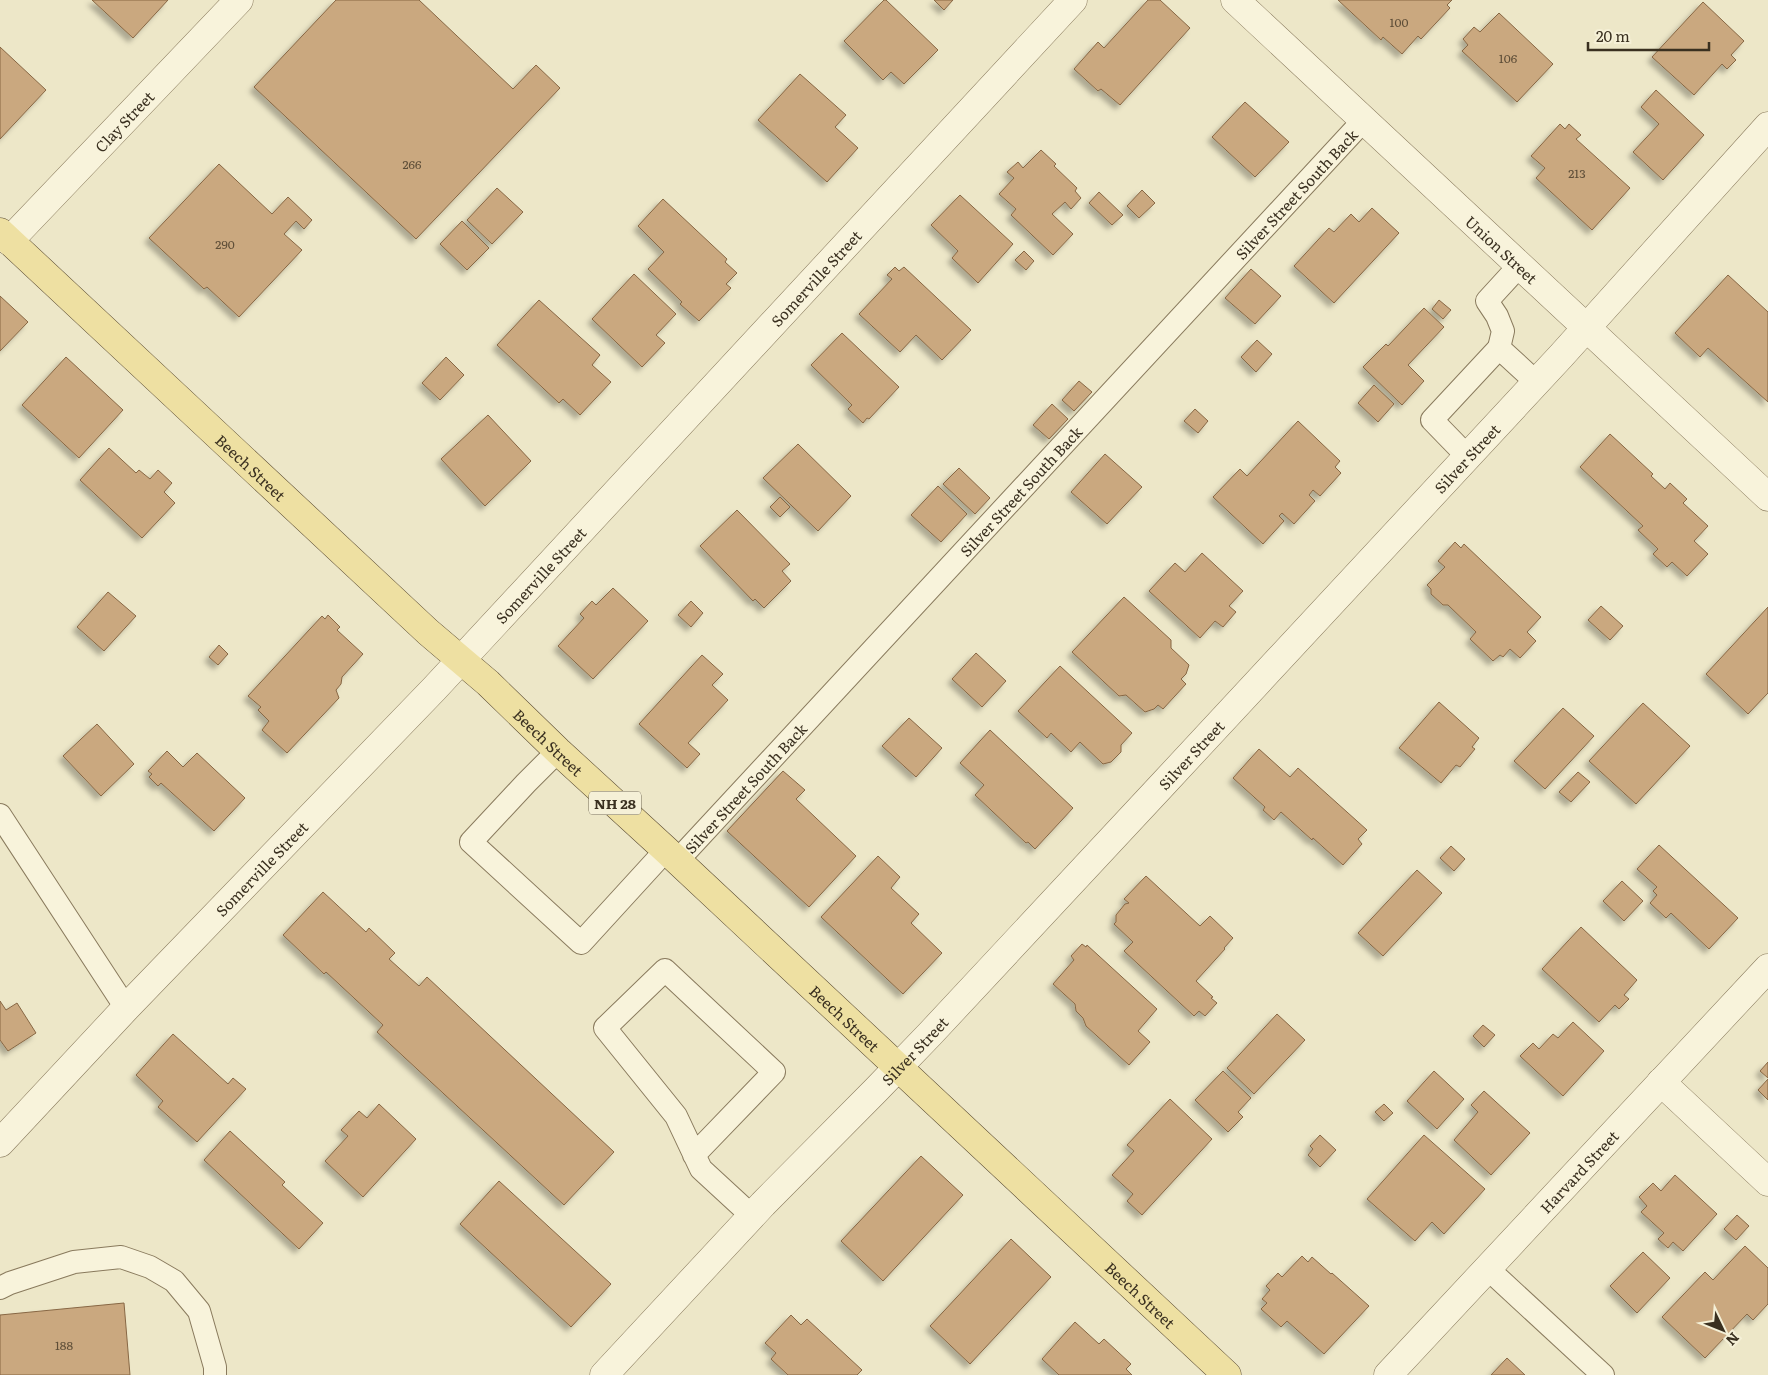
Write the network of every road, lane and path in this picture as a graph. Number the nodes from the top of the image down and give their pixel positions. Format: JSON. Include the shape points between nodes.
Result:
{"nodes":[{"id":1,"x":239,"y":0,"type":"edge"},
{"id":2,"x":1074,"y":0,"type":"edge"},
{"id":3,"x":1235,"y":0,"type":"edge"},
{"id":4,"x":1363,"y":121,"type":"junction"},
{"id":5,"x":1768,"y":126,"type":"edge"},
{"id":6,"x":4,"y":236,"type":"edge"},
{"id":7,"x":1519,"y":266,"type":"junction"},
{"id":8,"x":1585,"y":327,"type":"junction"},
{"id":9,"x":1498,"y":348,"type":"junction"},
{"id":10,"x":1536,"y":382,"type":"junction"},
{"id":11,"x":1467,"y":456,"type":"junction"},
{"id":12,"x":1768,"y":497,"type":"edge"},
{"id":13,"x":460,"y":660,"type":"junction"},
{"id":14,"x":558,"y":751,"type":"junction"},
{"id":15,"x":0,"y":815,"type":"edge"},
{"id":16,"x":672,"y":855,"type":"junction"},
{"id":17,"x":1768,"y":968,"type":"edge"},
{"id":18,"x":126,"y":1008,"type":"junction"},
{"id":19,"x":898,"y":1068,"type":"junction"},
{"id":20,"x":1661,"y":1082,"type":"junction"},
{"id":21,"x":0,"y":1143,"type":"edge"},
{"id":22,"x":694,"y":1155,"type":"junction"},
{"id":23,"x":1768,"y":1182,"type":"edge"},
{"id":24,"x":752,"y":1216,"type":"junction"},
{"id":25,"x":1488,"y":1268,"type":"junction"},
{"id":26,"x":0,"y":1288,"type":"edge"},
{"id":27,"x":215,"y":1375,"type":"edge"},
{"id":28,"x":604,"y":1375,"type":"edge"},
{"id":29,"x":1228,"y":1375,"type":"edge"},
{"id":30,"x":1388,"y":1375,"type":"edge"},
{"id":31,"x":1603,"y":1375,"type":"edge"}],
"edges":[{"from":1,"to":6,"type":"street","name":"Clay Street"},
{"from":2,"to":13,"type":"street","name":"Somerville Street"},
{"from":3,"to":4,"type":"street","name":"Union Street"},
{"from":4,"to":7,"type":"street","name":"Union Street"},
{"from":4,"to":16,"type":"lane","name":"Silver Street South Back"},
{"from":5,"to":8,"type":"street","name":"Silver Street"},
{"from":6,"to":13,"type":"main road","name":"Beech Street","number":"NH 28"},
{"from":7,"to":8,"type":"street","name":"Union Street"},
{"from":7,"to":9,"type":"lane","via":[[1487,301],[1503,331]]},
{"from":8,"to":10,"type":"street","name":"Silver Street"},
{"from":8,"to":12,"type":"street","name":"Union Street"},
{"from":9,"to":10,"type":"lane"},
{"from":9,"to":11,"type":"lane","via":[[1432,420]]},
{"from":10,"to":11,"type":"street","name":"Silver Street"},
{"from":11,"to":19,"type":"street","name":"Silver Street"},
{"from":13,"to":14,"type":"main road","name":"Beech Street","number":"NH 28"},
{"from":13,"to":18,"type":"street","name":"Somerville Street"},
{"from":14,"to":16,"type":"main road","name":"Beech Street","number":"NH 28"},
{"from":14,"to":16,"type":"lane","name":"Silver Street South Back","via":[[471,842],[581,943]]},
{"from":15,"to":18,"type":"lane"},
{"from":16,"to":19,"type":"main road","name":"Beech Street","number":"NH 28"},
{"from":17,"to":20,"type":"street","name":"Harvard Street"},
{"from":18,"to":21,"type":"street","name":"Somerville Street"},
{"from":19,"to":24,"type":"street","name":"Silver Street"},
{"from":19,"to":29,"type":"main road","name":"Beech Street","number":"NH 28"},
{"from":20,"to":23,"type":"street"},
{"from":20,"to":25,"type":"street","name":"Harvard Street"},
{"from":22,"to":22,"type":"lane","via":[[676,1116],[605,1028],[665,970],[774,1072]]},
{"from":22,"to":24,"type":"lane","via":[[701,1169]]},
{"from":24,"to":28,"type":"street","name":"Silver Street"},
{"from":25,"to":30,"type":"street","name":"Harvard Street"},
{"from":25,"to":31,"type":"lane"},
{"from":26,"to":27,"type":"lane","via":[[74,1262],[121,1257],[150,1267],[174,1281],[199,1311]]}]}
